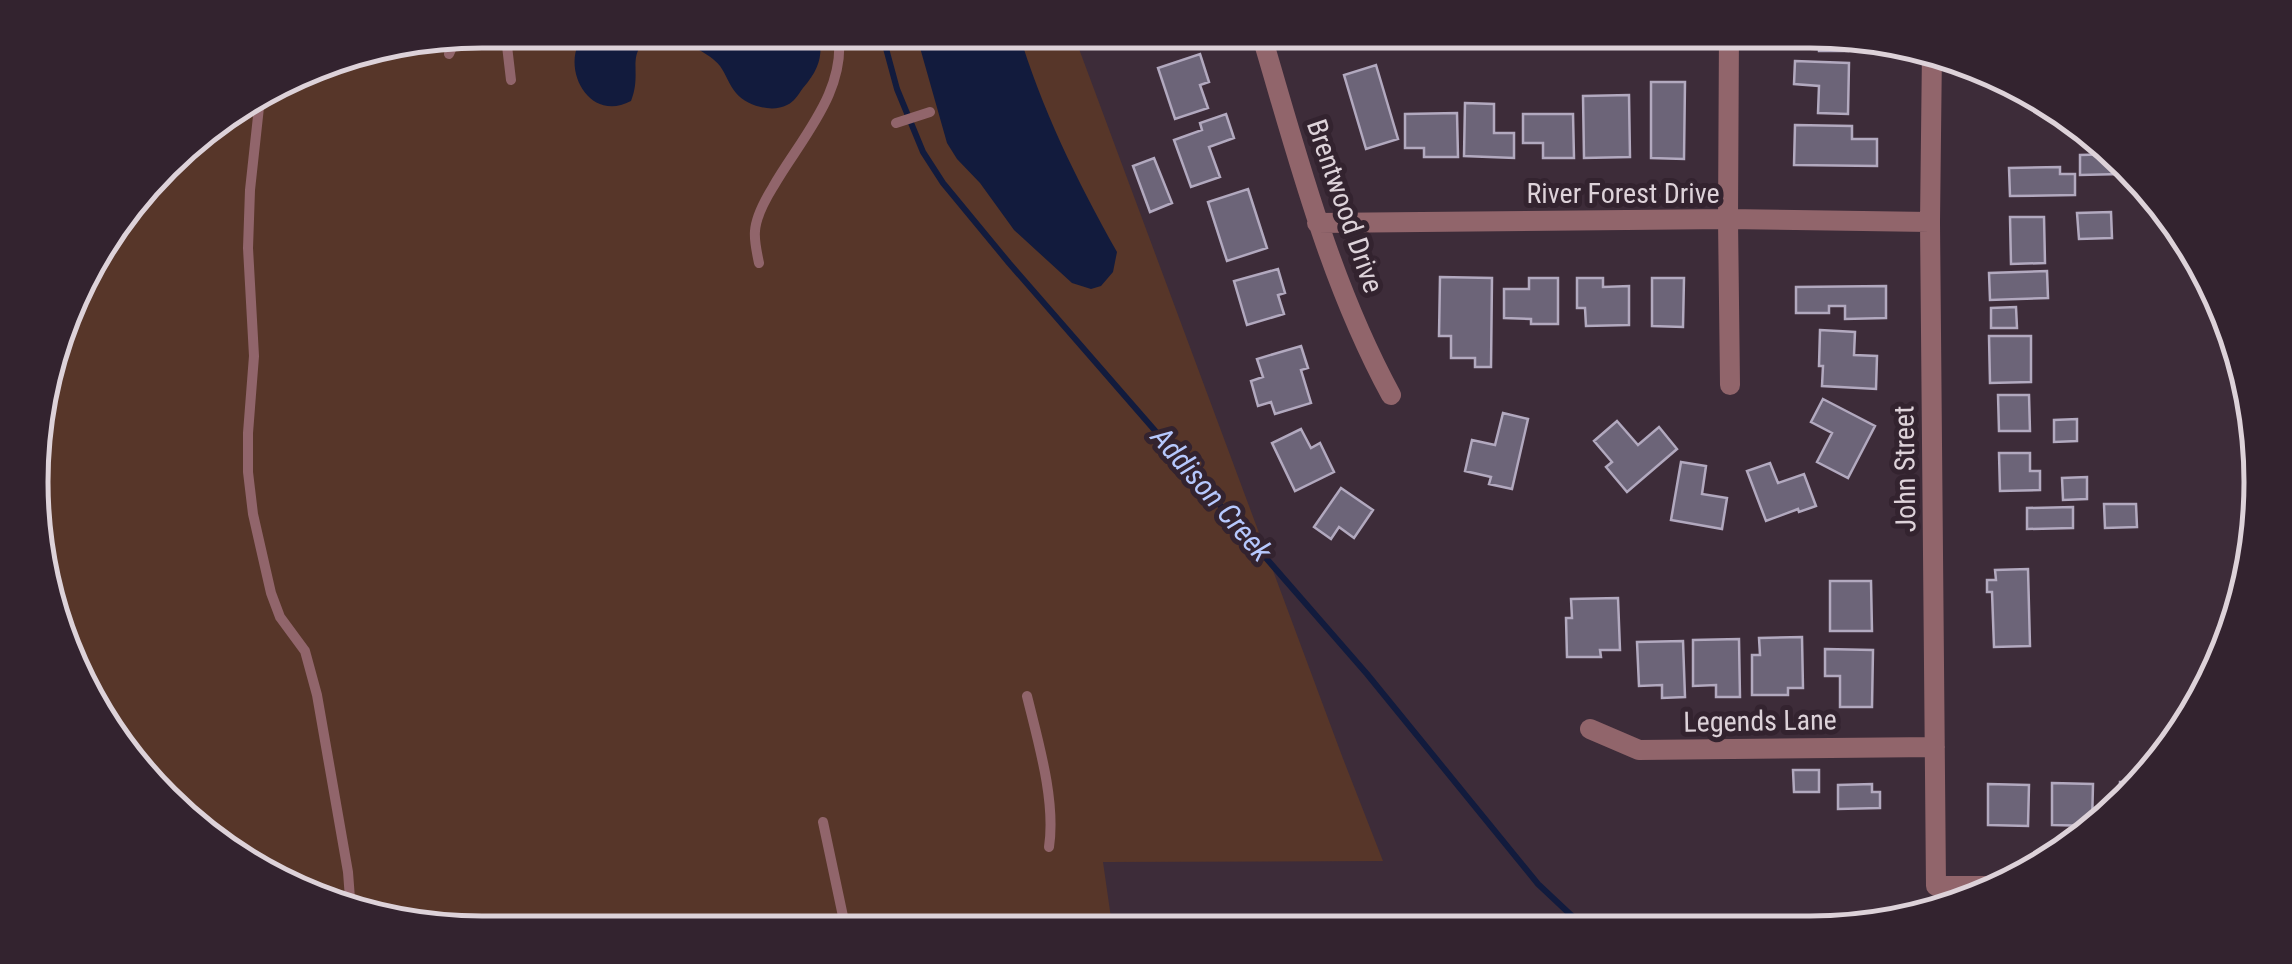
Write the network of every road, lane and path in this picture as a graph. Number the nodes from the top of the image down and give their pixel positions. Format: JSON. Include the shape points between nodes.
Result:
{"nodes":[{"id":1,"x":452,"y":48,"type":"edge"},
{"id":2,"x":507,"y":48,"type":"edge"},
{"id":3,"x":839,"y":48,"type":"edge"},
{"id":4,"x":1265,"y":48,"type":"edge"},
{"id":5,"x":1729,"y":48,"type":"edge"},
{"id":6,"x":450,"y":54,"type":"dead end"},
{"id":7,"x":1932,"y":65,"type":"edge"},
{"id":8,"x":511,"y":80,"type":"dead end"},
{"id":9,"x":259,"y":110,"type":"edge"},
{"id":10,"x":926,"y":113,"type":"dead end"},
{"id":11,"x":896,"y":124,"type":"dead end"},
{"id":12,"x":1728,"y":219,"type":"junction"},
{"id":13,"x":1930,"y":222,"type":"junction"},
{"id":14,"x":1317,"y":223,"type":"junction"},
{"id":15,"x":758,"y":263,"type":"dead end"},
{"id":16,"x":1730,"y":385,"type":"dead end"},
{"id":17,"x":1391,"y":395,"type":"dead end"},
{"id":18,"x":1027,"y":696,"type":"dead end"},
{"id":19,"x":1590,"y":729,"type":"dead end"},
{"id":20,"x":1935,"y":747,"type":"junction"},
{"id":21,"x":823,"y":822,"type":"dead end"},
{"id":22,"x":1049,"y":847,"type":"dead end"},
{"id":23,"x":1968,"y":886,"type":"edge"},
{"id":24,"x":350,"y":896,"type":"edge"},
{"id":25,"x":843,"y":916,"type":"edge"}],
"edges":[{"from":1,"to":6,"type":"lane"},
{"from":2,"to":8,"type":"lane"},
{"from":3,"to":15,"type":"lane","via":[[829,96],[760,213]]},
{"from":4,"to":14,"type":"street","name":"Brentwood Drive"},
{"from":5,"to":12,"type":"street"},
{"from":7,"to":13,"type":"street","name":"John Street"},
{"from":9,"to":24,"type":"lane","via":[[248,248],[254,356],[248,472],[271,593],[305,651],[317,695]]},
{"from":10,"to":11,"type":"lane"},
{"from":12,"to":13,"type":"street","name":"River Forest Drive"},
{"from":12,"to":14,"type":"street","name":"River Forest Drive"},
{"from":12,"to":16,"type":"street"},
{"from":13,"to":20,"type":"street","name":"John Street"},
{"from":14,"to":17,"type":"street","name":"Brentwood Drive"},
{"from":18,"to":22,"type":"lane","via":[[1042,754]]},
{"from":19,"to":20,"type":"street","name":"Legends Lane","via":[[1639,750]]},
{"from":20,"to":23,"type":"street","name":"John Street","via":[[1936,886]]},
{"from":21,"to":25,"type":"lane"}]}
